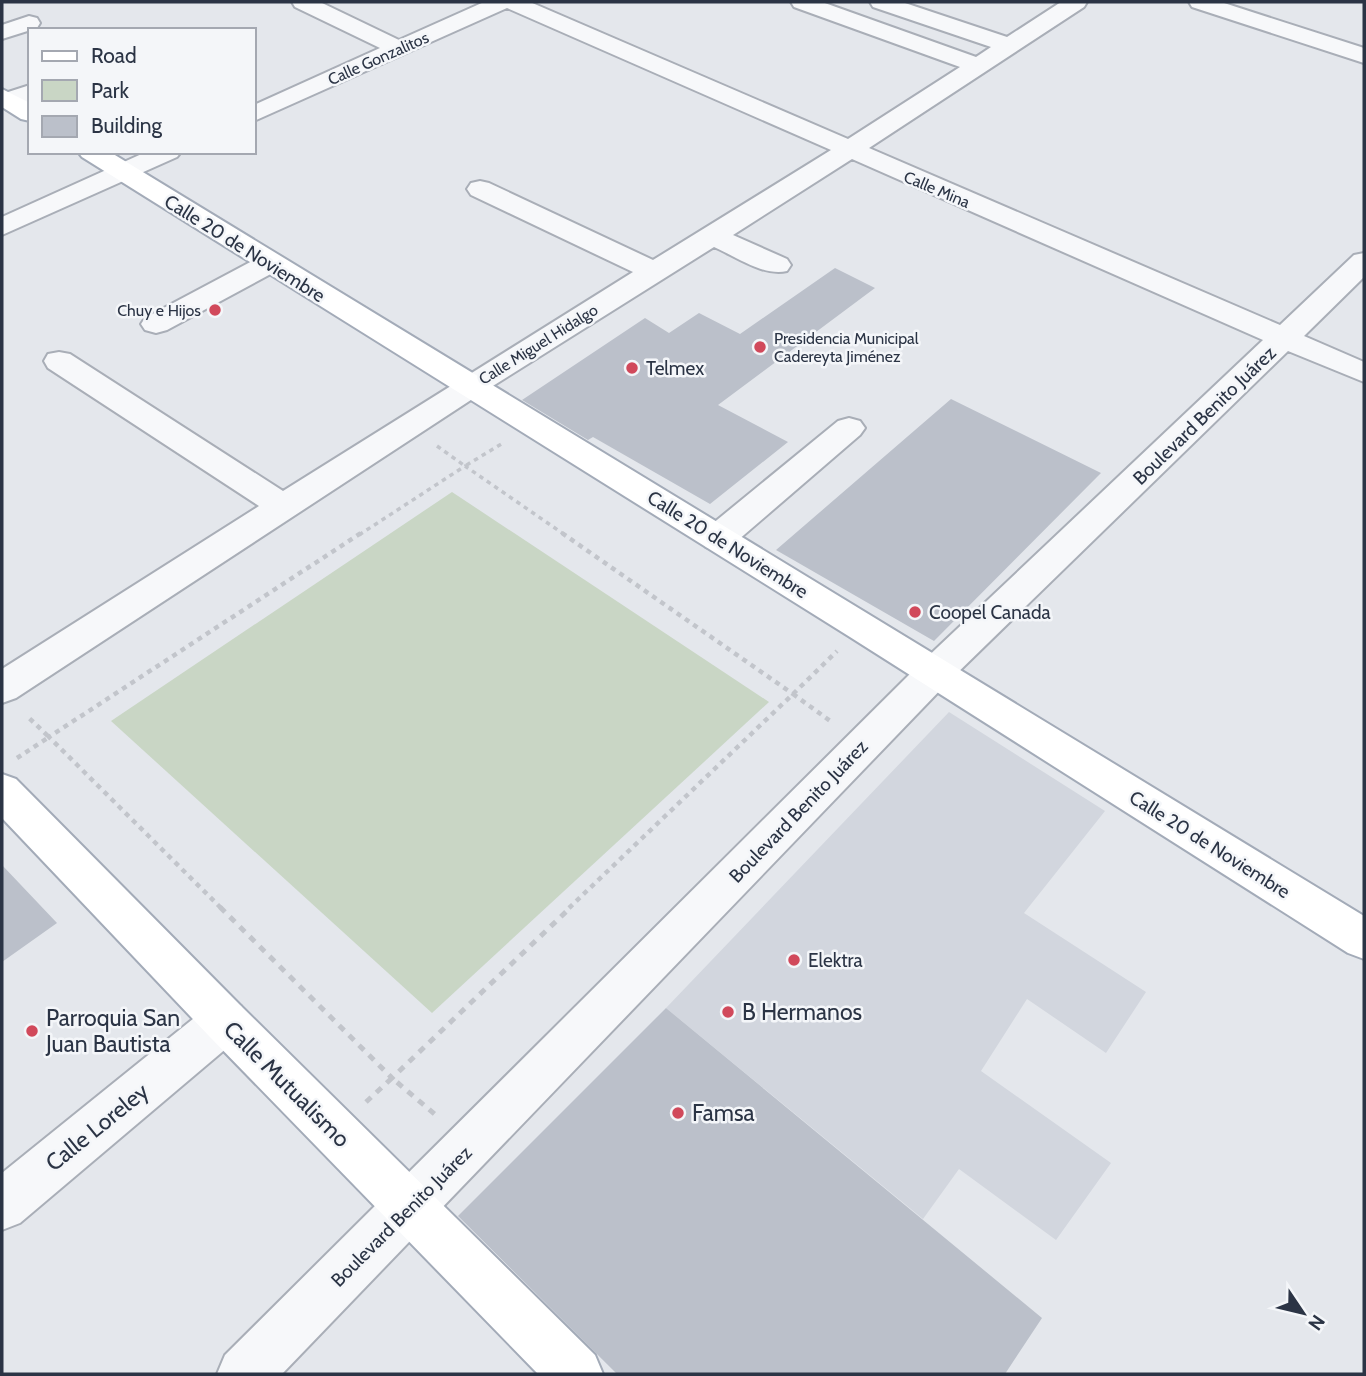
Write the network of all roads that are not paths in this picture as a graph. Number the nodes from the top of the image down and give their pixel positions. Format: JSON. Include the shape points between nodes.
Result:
{"nodes":[{"id":1,"x":303,"y":2,"type":"edge"},
{"id":2,"x":502,"y":2,"type":"edge"},
{"id":3,"x":512,"y":2,"type":"edge"},
{"id":4,"x":802,"y":2,"type":"edge"},
{"id":5,"x":881,"y":2,"type":"edge"},
{"id":6,"x":1076,"y":2,"type":"edge"},
{"id":7,"x":1200,"y":2,"type":"edge"},
{"id":8,"x":29,"y":23,"type":"dead end"},
{"id":9,"x":2,"y":32,"type":"edge"},
{"id":10,"x":1008,"y":45,"type":"junction"},
{"id":11,"x":398,"y":48,"type":"junction"},
{"id":12,"x":1364,"y":56,"type":"edge"},
{"id":13,"x":978,"y":66,"type":"junction"},
{"id":14,"x":13,"y":96,"type":"edge"},
{"id":15,"x":28,"y":112,"type":"edge"},
{"id":16,"x":256,"y":113,"type":"edge"},
{"id":17,"x":849,"y":150,"type":"junction"},
{"id":18,"x":94,"y":154,"type":"edge"},
{"id":19,"x":164,"y":154,"type":"edge"},
{"id":20,"x":123,"y":172,"type":"junction"},
{"id":21,"x":480,"y":189,"type":"dead end"},
{"id":22,"x":2,"y":227,"type":"edge"},
{"id":23,"x":713,"y":236,"type":"junction"},
{"id":24,"x":1364,"y":261,"type":"edge"},
{"id":25,"x":270,"y":263,"type":"junction"},
{"id":26,"x":777,"y":265,"type":"dead end"},
{"id":27,"x":655,"y":272,"type":"junction"},
{"id":28,"x":156,"y":324,"type":"dead end"},
{"id":29,"x":1284,"y":338,"type":"junction"},
{"id":30,"x":59,"y":361,"type":"dead end"},
{"id":31,"x":1364,"y":373,"type":"edge"},
{"id":32,"x":469,"y":387,"type":"junction"},
{"id":33,"x":849,"y":428,"type":"dead end"},
{"id":34,"x":284,"y":508,"type":"junction"},
{"id":35,"x":718,"y":538,"type":"junction"},
{"id":36,"x":934,"y":673,"type":"junction"},
{"id":37,"x":2,"y":688,"type":"edge"},
{"id":38,"x":6,"y":776,"type":"edge"},
{"id":39,"x":1364,"y":939,"type":"edge"},
{"id":40,"x":225,"y":1021,"type":"junction"},
{"id":41,"x":2,"y":1205,"type":"edge"},
{"id":42,"x":410,"y":1208,"type":"junction"},
{"id":43,"x":244,"y":1374,"type":"edge"},
{"id":44,"x":576,"y":1374,"type":"edge"}],
"edges":[{"from":1,"to":11,"type":"street"},
{"from":2,"to":11,"type":"street","name":"Calle Gonzalitos"},
{"from":3,"to":17,"type":"street","name":"Calle Mina"},
{"from":4,"to":13,"type":"street"},
{"from":5,"to":10,"type":"street"},
{"from":6,"to":10,"type":"street","name":"Calle Miguel Hidalgo"},
{"from":7,"to":12,"type":"street"},
{"from":8,"to":9,"type":"street"},
{"from":10,"to":13,"type":"street","name":"Calle Miguel Hidalgo"},
{"from":11,"to":16,"type":"street","name":"Calle Gonzalitos"},
{"from":13,"to":17,"type":"street","name":"Calle Miguel Hidalgo"},
{"from":14,"to":15,"type":"main road"},
{"from":17,"to":23,"type":"street","name":"Calle Miguel Hidalgo"},
{"from":17,"to":29,"type":"street","name":"Calle Mina"},
{"from":18,"to":20,"type":"main road","name":"Calle 20 de Noviembre"},
{"from":19,"to":20,"type":"street"},
{"from":20,"to":22,"type":"street"},
{"from":20,"to":25,"type":"main road","name":"Calle 20 de Noviembre"},
{"from":21,"to":27,"type":"street"},
{"from":23,"to":26,"type":"street"},
{"from":23,"to":27,"type":"street","name":"Calle Miguel Hidalgo"},
{"from":24,"to":29,"type":"street","name":"Boulevard Benito Juárez"},
{"from":25,"to":28,"type":"street"},
{"from":25,"to":32,"type":"main road","name":"Calle 20 de Noviembre"},
{"from":27,"to":32,"type":"street","name":"Calle Miguel Hidalgo"},
{"from":29,"to":31,"type":"street","name":"Calle Mina"},
{"from":29,"to":36,"type":"street","name":"Boulevard Benito Juárez"},
{"from":30,"to":34,"type":"street"},
{"from":32,"to":34,"type":"street","name":"Calle Miguel Hidalgo"},
{"from":32,"to":35,"type":"main road","name":"Calle 20 de Noviembre"},
{"from":33,"to":35,"type":"street"},
{"from":34,"to":37,"type":"street","name":"Calle Miguel Hidalgo"},
{"from":35,"to":36,"type":"main road","name":"Calle 20 de Noviembre"},
{"from":36,"to":39,"type":"main road","name":"Calle 20 de Noviembre"},
{"from":36,"to":42,"type":"street","name":"Boulevard Benito Juárez"},
{"from":38,"to":40,"type":"main road","name":"Calle Mutualismo"},
{"from":40,"to":41,"type":"street","name":"Calle Loreley"},
{"from":40,"to":42,"type":"main road","name":"Calle Mutualismo"},
{"from":42,"to":43,"type":"street","name":"Boulevard Benito Juárez"},
{"from":42,"to":44,"type":"main road","name":"Calle Mutualismo"}]}
